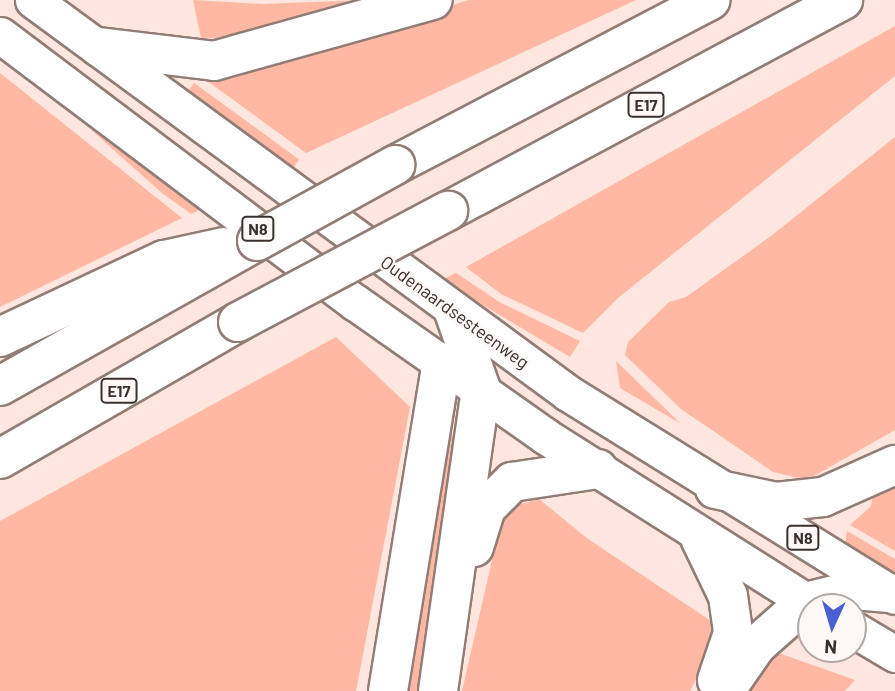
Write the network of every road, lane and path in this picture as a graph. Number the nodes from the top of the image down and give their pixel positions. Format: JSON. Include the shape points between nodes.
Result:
{"nodes":[{"id":1,"x":33,"y":0,"type":"edge"},
{"id":2,"x":433,"y":0,"type":"edge"},
{"id":3,"x":709,"y":0,"type":"edge"},
{"id":4,"x":843,"y":0,"type":"edge"},
{"id":5,"x":0,"y":35,"type":"edge"},
{"id":6,"x":99,"y":47,"type":"junction"},
{"id":7,"x":175,"y":271,"type":"junction"},
{"id":8,"x":454,"y":312,"type":"junction"},
{"id":9,"x":0,"y":337,"type":"edge"},
{"id":10,"x":442,"y":362,"type":"junction"},
{"id":11,"x":0,"y":386,"type":"edge"},
{"id":12,"x":481,"y":389,"type":"junction"},
{"id":13,"x":0,"y":459,"type":"edge"},
{"id":14,"x":895,"y":464,"type":"edge"},
{"id":15,"x":598,"y":469,"type":"junction"},
{"id":16,"x":715,"y":489,"type":"junction"},
{"id":17,"x":700,"y":538,"type":"junction"},
{"id":18,"x":845,"y":593,"type":"edge"},
{"id":19,"x":892,"y":594,"type":"edge"},
{"id":20,"x":797,"y":596,"type":"edge"},
{"id":21,"x":797,"y":615,"type":"edge"},
{"id":22,"x":450,"y":633,"type":"junction"},
{"id":23,"x":867,"y":637,"type":"edge"},
{"id":24,"x":895,"y":654,"type":"edge"},
{"id":25,"x":388,"y":691,"type":"edge"},
{"id":26,"x":438,"y":691,"type":"edge"},
{"id":27,"x":710,"y":691,"type":"edge"},
{"id":28,"x":725,"y":691,"type":"edge"}],
"edges":[{"from":1,"to":6,"type":"main road","name":"Oudenaardsesteenweg","number":"N8"},
{"from":2,"to":6,"type":"highway","via":[[214,61]]},
{"from":3,"to":7,"type":"highway","bridge":true,"via":[[257,241]]},
{"from":4,"to":13,"type":"highway","number":"E17","bridge":true,"via":[[238,322]]},
{"from":5,"to":10,"type":"main road","number":"N8"},
{"from":6,"to":8,"type":"main road","name":"Oudenaardsesteenweg","number":"N8"},
{"from":7,"to":9,"type":"highway"},
{"from":7,"to":11,"type":"highway"},
{"from":8,"to":12,"type":"highway"},
{"from":8,"to":16,"type":"main road","name":"Oudenaardsesteenweg","number":"N8"},
{"from":10,"to":12,"type":"main road","number":"N8"},
{"from":10,"to":25,"type":"highway"},
{"from":12,"to":15,"type":"main road","number":"N8"},
{"from":12,"to":22,"type":"highway"},
{"from":14,"to":16,"type":"highway","via":[[823,497],[776,502]]},
{"from":15,"to":17,"type":"main road","number":"N8"},
{"from":15,"to":22,"type":"highway","via":[[512,482],[486,508]]},
{"from":16,"to":19,"type":"main road","name":"Oudenaardsesteenweg","number":"N8"},
{"from":17,"to":20,"type":"main road","number":"N8"},
{"from":17,"to":27,"type":"highway","via":[[728,596],[733,633],[725,667]]},
{"from":18,"to":19,"type":"highway"},
{"from":21,"to":28,"type":"highway","via":[[757,645]]},
{"from":22,"to":26,"type":"highway"},
{"from":23,"to":24,"type":"main road"}]}
